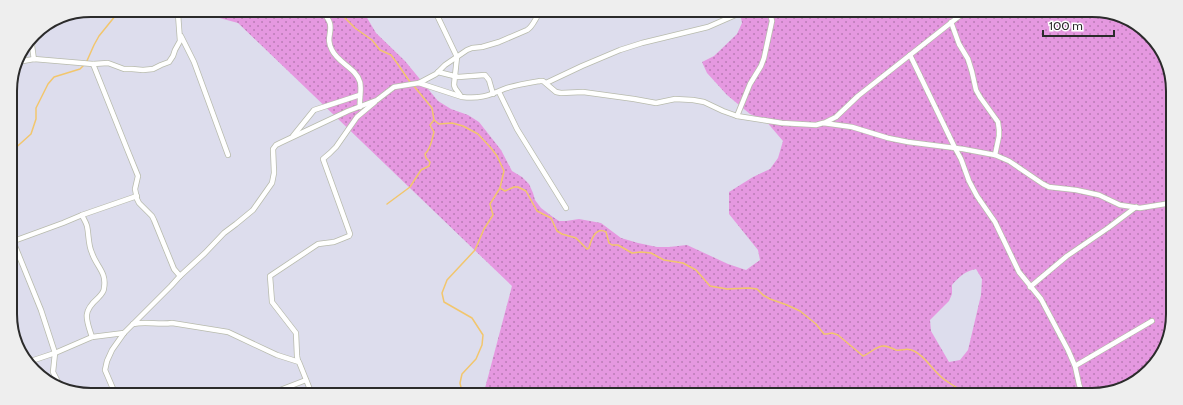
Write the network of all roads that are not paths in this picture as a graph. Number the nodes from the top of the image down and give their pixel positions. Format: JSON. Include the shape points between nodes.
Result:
{"nodes":[{"id":1,"x":178,"y":17,"type":"edge"},
{"id":2,"x":327,"y":17,"type":"edge"},
{"id":3,"x":438,"y":17,"type":"edge"},
{"id":4,"x":536,"y":17,"type":"edge"},
{"id":5,"x":731,"y":17,"type":"edge"},
{"id":6,"x":771,"y":17,"type":"edge"},
{"id":7,"x":958,"y":17,"type":"edge"},
{"id":8,"x":951,"y":22,"type":"junction"},
{"id":9,"x":180,"y":35,"type":"junction"},
{"id":10,"x":32,"y":46,"type":"edge"},
{"id":11,"x":910,"y":55,"type":"junction"},
{"id":12,"x":457,"y":57,"type":"junction"},
{"id":13,"x":34,"y":59,"type":"junction"},
{"id":14,"x":24,"y":61,"type":"edge"},
{"id":15,"x":93,"y":64,"type":"junction"},
{"id":16,"x":438,"y":72,"type":"junction"},
{"id":17,"x":454,"y":77,"type":"junction"},
{"id":18,"x":546,"y":83,"type":"junction"},
{"id":19,"x":419,"y":84,"type":"junction"},
{"id":20,"x":498,"y":92,"type":"junction"},
{"id":21,"x":493,"y":94,"type":"junction"},
{"id":22,"x":360,"y":95,"type":"junction"},
{"id":23,"x":462,"y":97,"type":"junction"},
{"id":24,"x":377,"y":100,"type":"junction"},
{"id":25,"x":360,"y":107,"type":"junction"},
{"id":26,"x":737,"y":116,"type":"junction"},
{"id":27,"x":822,"y":123,"type":"junction"},
{"id":28,"x":293,"y":137,"type":"junction"},
{"id":29,"x":955,"y":148,"type":"junction"},
{"id":30,"x":228,"y":155,"type":"dead end"},
{"id":31,"x":994,"y":155,"type":"junction"},
{"id":32,"x":137,"y":196,"type":"junction"},
{"id":33,"x":1166,"y":203,"type":"edge"},
{"id":34,"x":1136,"y":207,"type":"junction"},
{"id":35,"x":566,"y":208,"type":"dead end"},
{"id":36,"x":82,"y":215,"type":"junction"},
{"id":37,"x":17,"y":240,"type":"edge"},
{"id":38,"x":17,"y":254,"type":"edge"},
{"id":39,"x":180,"y":276,"type":"junction"},
{"id":40,"x":1030,"y":287,"type":"junction"},
{"id":41,"x":1152,"y":321,"type":"dead end"},
{"id":42,"x":133,"y":324,"type":"junction"},
{"id":43,"x":124,"y":333,"type":"junction"},
{"id":44,"x":92,"y":336,"type":"junction"},
{"id":45,"x":55,"y":353,"type":"junction"},
{"id":46,"x":33,"y":360,"type":"edge"},
{"id":47,"x":298,"y":361,"type":"junction"},
{"id":48,"x":1075,"y":366,"type":"junction"},
{"id":49,"x":56,"y":379,"type":"edge"},
{"id":50,"x":306,"y":380,"type":"junction"},
{"id":51,"x":113,"y":388,"type":"edge"},
{"id":52,"x":285,"y":388,"type":"edge"},
{"id":53,"x":309,"y":388,"type":"edge"},
{"id":54,"x":1080,"y":388,"type":"edge"}],
"edges":[{"from":1,"to":9,"type":"street"},
{"from":2,"to":22,"type":"street","via":[[331,24],[331,49],[357,76],[360,81]]},
{"from":3,"to":12,"type":"street"},
{"from":4,"to":12,"type":"street","via":[[531,28],[493,44],[472,48]]},
{"from":5,"to":18,"type":"street","via":[[708,27],[620,50]]},
{"from":6,"to":26,"type":"street","via":[[764,58]]},
{"from":7,"to":8,"type":"street"},
{"from":8,"to":11,"type":"street"},
{"from":8,"to":31,"type":"street","via":[[968,59],[976,90],[998,122],[999,136]]},
{"from":9,"to":15,"type":"street","via":[[180,41],[171,60],[153,69],[124,69],[108,63]]},
{"from":9,"to":30,"type":"street","via":[[194,62]]},
{"from":10,"to":13,"type":"street"},
{"from":11,"to":27,"type":"street","via":[[836,117]]},
{"from":11,"to":29,"type":"street"},
{"from":12,"to":16,"type":"street"},
{"from":12,"to":17,"type":"street"},
{"from":13,"to":14,"type":"street"},
{"from":13,"to":15,"type":"street"},
{"from":15,"to":32,"type":"street","via":[[138,176],[135,189]]},
{"from":16,"to":17,"type":"street"},
{"from":16,"to":19,"type":"street"},
{"from":17,"to":21,"type":"street","via":[[485,75],[490,80]]},
{"from":17,"to":23,"type":"street","via":[[455,88]]},
{"from":18,"to":20,"type":"street","via":[[537,82]]},
{"from":18,"to":26,"type":"street","via":[[561,93],[583,92],[656,103],[675,99],[700,101]]},
{"from":19,"to":23,"type":"street"},
{"from":19,"to":24,"type":"street","via":[[394,88]]},
{"from":20,"to":21,"type":"street"},
{"from":20,"to":35,"type":"street","via":[[517,129]]},
{"from":21,"to":23,"type":"street","via":[[478,98]]},
{"from":22,"to":25,"type":"street"},
{"from":22,"to":28,"type":"street","via":[[314,110]]},
{"from":24,"to":25,"type":"street"},
{"from":24,"to":47,"type":"street","via":[[361,113],[336,147],[323,159],[349,236],[334,242],[318,244],[270,276],[272,302],[296,333]]},
{"from":25,"to":28,"type":"street"},
{"from":26,"to":27,"type":"street","via":[[795,124]]},
{"from":27,"to":29,"type":"street","via":[[852,127],[908,142]]},
{"from":28,"to":39,"type":"street","via":[[274,147],[272,183],[253,210],[224,233]]},
{"from":29,"to":31,"type":"street"},
{"from":29,"to":40,"type":"street","via":[[977,196],[995,222],[1018,272]]},
{"from":31,"to":34,"type":"street","via":[[1009,161],[1049,187],[1098,195],[1120,205]]},
{"from":32,"to":36,"type":"street"},
{"from":32,"to":39,"type":"street","via":[[139,203],[152,216],[174,269]]},
{"from":33,"to":34,"type":"street"},
{"from":34,"to":40,"type":"street","via":[[1067,256]]},
{"from":36,"to":37,"type":"street"},
{"from":36,"to":44,"type":"street","via":[[87,226],[91,253],[102,271],[105,282],[104,290],[90,305],[88,311],[87,320]]},
{"from":38,"to":45,"type":"street","via":[[41,310]]},
{"from":39,"to":42,"type":"street"},
{"from":40,"to":48,"type":"street","via":[[1041,299]]},
{"from":41,"to":48,"type":"street"},
{"from":42,"to":43,"type":"street"},
{"from":42,"to":47,"type":"street","via":[[172,323],[228,332],[277,355]]},
{"from":43,"to":44,"type":"street"},
{"from":43,"to":51,"type":"street","via":[[112,350],[105,370]]},
{"from":44,"to":45,"type":"street"},
{"from":45,"to":46,"type":"street"},
{"from":45,"to":49,"type":"street","via":[[53,369]]},
{"from":47,"to":50,"type":"street"},
{"from":48,"to":54,"type":"street"},
{"from":50,"to":52,"type":"street"},
{"from":50,"to":53,"type":"street"}]}
